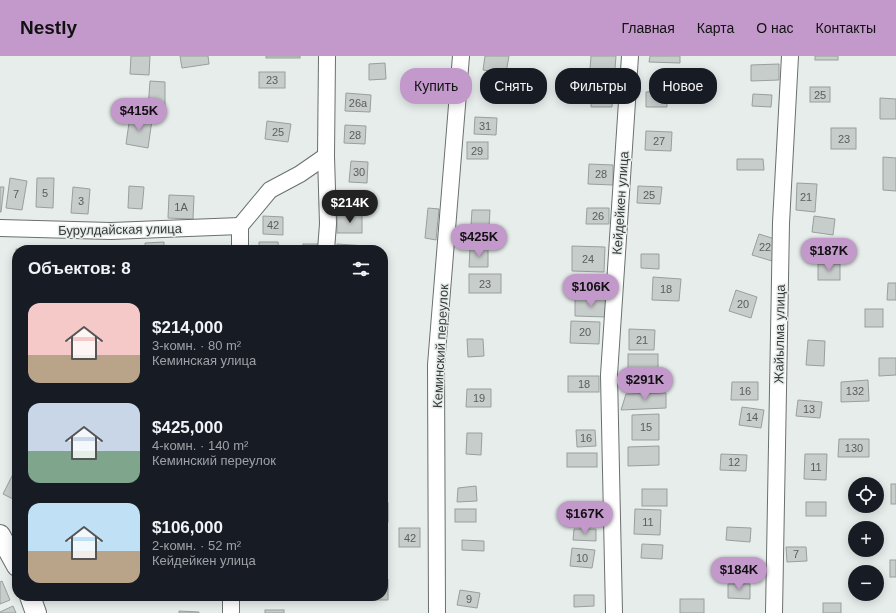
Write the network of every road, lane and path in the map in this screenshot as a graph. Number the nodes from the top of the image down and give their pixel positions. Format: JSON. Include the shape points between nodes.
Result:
{"nodes":[{"id":1,"x":327,"y":56,"type":"edge"},
{"id":2,"x":461,"y":56,"type":"edge"},
{"id":3,"x":630,"y":56,"type":"edge"},
{"id":4,"x":790,"y":56,"type":"edge"},
{"id":5,"x":326,"y":156,"type":"junction"},
{"id":6,"x":240,"y":226,"type":"junction"},
{"id":7,"x":0,"y":228,"type":"edge"},
{"id":8,"x":240,"y":245,"type":"edge"},
{"id":9,"x":326,"y":245,"type":"edge"},
{"id":10,"x":0,"y":535,"type":"edge"},
{"id":11,"x":12,"y":557,"type":"edge"},
{"id":12,"x":32,"y":601,"type":"edge"},
{"id":13,"x":231,"y":601,"type":"edge"},
{"id":14,"x":36,"y":613,"type":"edge"},
{"id":15,"x":231,"y":613,"type":"edge"},
{"id":16,"x":437,"y":613,"type":"edge"},
{"id":17,"x":614,"y":613,"type":"edge"},
{"id":18,"x":774,"y":613,"type":"edge"}],
"edges":[{"from":1,"to":5,"type":"street"},
{"from":2,"to":16,"type":"street","name":"Кеминский переулок","via":[[436,365]]},
{"from":3,"to":17,"type":"street","name":"Кейдейкен улица","via":[[609,375]]},
{"from":4,"to":18,"type":"street","name":"Жайылма улица","via":[[781,223]]},
{"from":5,"to":6,"type":"street","via":[[270,190]]},
{"from":5,"to":9,"type":"street"},
{"from":6,"to":7,"type":"street","name":"Бурулдайская улица","via":[[111,231]]},
{"from":6,"to":8,"type":"street"},
{"from":10,"to":11,"type":"street"},
{"from":12,"to":14,"type":"street"},
{"from":13,"to":15,"type":"street"}]}
